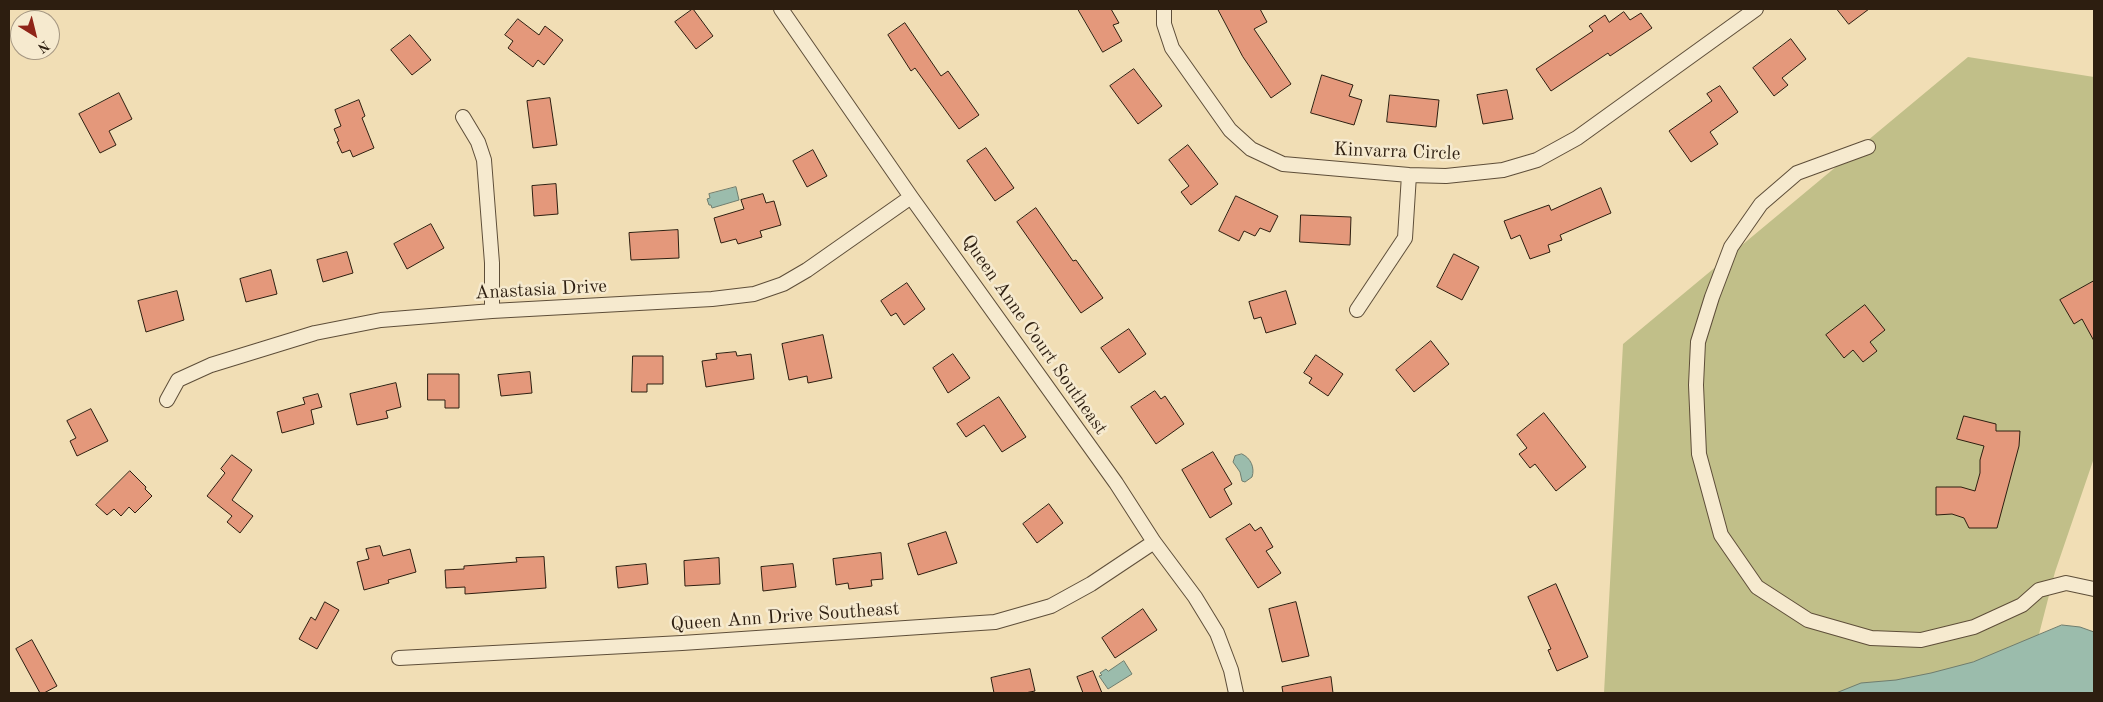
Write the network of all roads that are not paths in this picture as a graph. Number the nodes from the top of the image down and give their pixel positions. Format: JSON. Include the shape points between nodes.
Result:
{"nodes":[{"id":1,"x":781,"y":9,"type":"edge"},
{"id":2,"x":1164,"y":9,"type":"edge"},
{"id":3,"x":1756,"y":9,"type":"edge"},
{"id":4,"x":463,"y":117,"type":"dead end"},
{"id":5,"x":1868,"y":147,"type":"dead end"},
{"id":6,"x":1409,"y":175,"type":"junction"},
{"id":7,"x":911,"y":197,"type":"junction"},
{"id":8,"x":1357,"y":310,"type":"dead end"},
{"id":9,"x":492,"y":311,"type":"junction"},
{"id":10,"x":167,"y":400,"type":"dead end"},
{"id":11,"x":1154,"y":542,"type":"junction"},
{"id":12,"x":2094,"y":590,"type":"edge"},
{"id":13,"x":398,"y":658,"type":"dead end"},
{"id":14,"x":1236,"y":693,"type":"edge"}],
"edges":[{"from":1,"to":7,"type":"street","name":"Queen Anne Court Southeast"},
{"from":2,"to":6,"type":"street","name":"Kinvarra Circle","via":[[1164,24],[1172,48],[1230,130],[1251,149],[1283,164]]},
{"from":3,"to":6,"type":"street","name":"Kinvarra Circle","via":[[1577,138],[1537,160],[1503,170],[1446,176]]},
{"from":4,"to":9,"type":"street","via":[[478,142],[484,160],[492,256]]},
{"from":5,"to":12,"type":"street","via":[[1797,173],[1761,204],[1731,247],[1712,297],[1698,342],[1699,454],[1721,535],[1756,587],[1808,620],[1871,638],[1921,640],[1974,627],[2022,605],[2039,590],[2066,583]]},
{"from":6,"to":8,"type":"street","via":[[1406,238]]},
{"from":7,"to":9,"type":"street","name":"Anastasia Drive","via":[[807,270],[783,284],[754,294]]},
{"from":7,"to":11,"type":"street","name":"Queen Anne Court Southeast","via":[[1116,482]]},
{"from":9,"to":10,"type":"street","name":"Anastasia Drive","via":[[381,320],[315,333],[202,369],[178,380]]},
{"from":11,"to":13,"type":"street","name":"Queen Ann Drive Southeast","via":[[1051,606],[995,622]]},
{"from":11,"to":14,"type":"street","name":"Queen Anne Court Southeast","via":[[1218,633]]}]}
